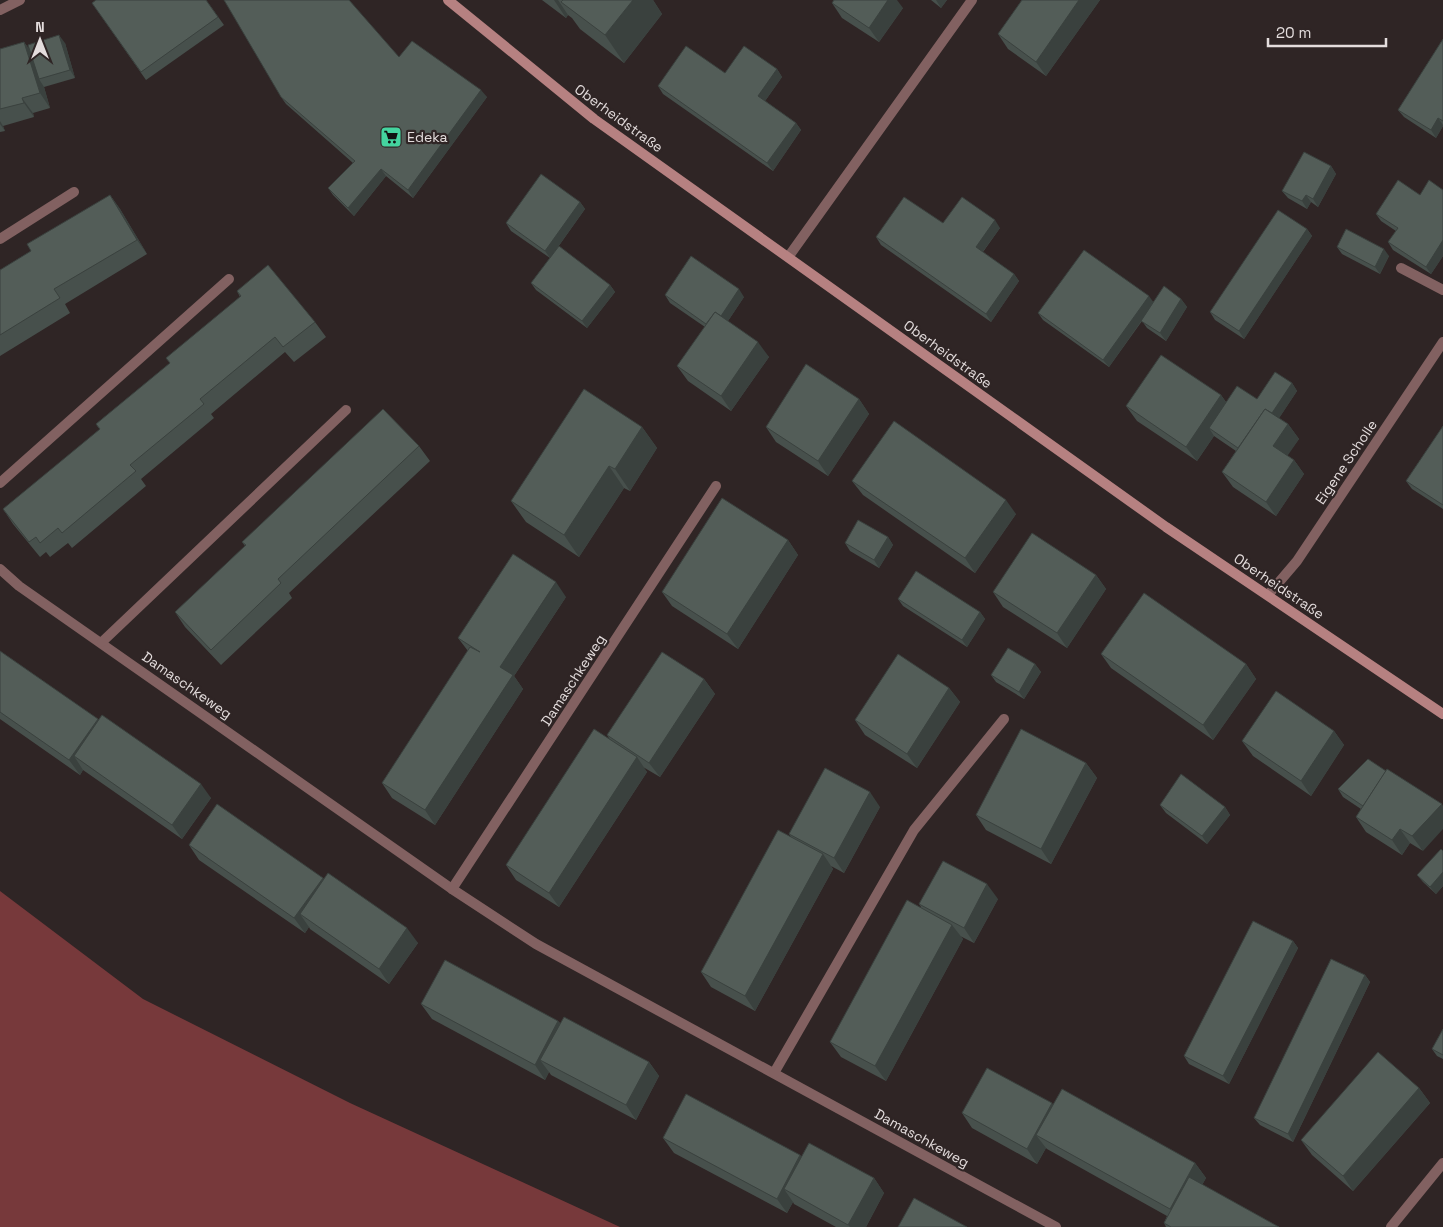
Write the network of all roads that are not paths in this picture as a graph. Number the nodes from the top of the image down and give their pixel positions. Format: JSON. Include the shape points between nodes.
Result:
{"nodes":[{"id":1,"x":20,"y":0,"type":"edge"},
{"id":2,"x":448,"y":0,"type":"edge"},
{"id":3,"x":972,"y":0,"type":"edge"},
{"id":4,"x":0,"y":10,"type":"edge"},
{"id":5,"x":74,"y":192,"type":"dead end"},
{"id":6,"x":0,"y":240,"type":"edge"},
{"id":7,"x":789,"y":256,"type":"junction"},
{"id":8,"x":1401,"y":268,"type":"dead end"},
{"id":9,"x":229,"y":279,"type":"dead end"},
{"id":10,"x":1443,"y":290,"type":"edge"},
{"id":11,"x":1443,"y":342,"type":"edge"},
{"id":12,"x":346,"y":410,"type":"dead end"},
{"id":13,"x":0,"y":483,"type":"edge"},
{"id":14,"x":716,"y":486,"type":"dead end"},
{"id":15,"x":0,"y":569,"type":"edge"},
{"id":16,"x":1268,"y":595,"type":"junction"},
{"id":17,"x":102,"y":642,"type":"junction"},
{"id":18,"x":1443,"y":714,"type":"edge"},
{"id":19,"x":1004,"y":719,"type":"dead end"},
{"id":20,"x":452,"y":889,"type":"junction"},
{"id":21,"x":774,"y":1073,"type":"junction"},
{"id":22,"x":1443,"y":1163,"type":"edge"},
{"id":23,"x":1056,"y":1227,"type":"edge"},
{"id":24,"x":1392,"y":1227,"type":"edge"}],
"edges":[{"from":1,"to":4,"type":"street"},
{"from":2,"to":7,"type":"street","name":"Oberheidstraße","via":[[594,119]]},
{"from":3,"to":7,"type":"street"},
{"from":5,"to":6,"type":"street"},
{"from":7,"to":16,"type":"street","name":"Oberheidstraße","via":[[1166,527]]},
{"from":8,"to":10,"type":"street"},
{"from":9,"to":13,"type":"street"},
{"from":11,"to":16,"type":"street","name":"Eigene Scholle","via":[[1297,561]]},
{"from":12,"to":17,"type":"street"},
{"from":14,"to":20,"type":"street","name":"Damaschkeweg"},
{"from":15,"to":17,"type":"street","name":"Damaschkeweg","via":[[19,586]]},
{"from":16,"to":18,"type":"street","name":"Oberheidstraße"},
{"from":17,"to":20,"type":"street","name":"Damaschkeweg"},
{"from":19,"to":21,"type":"street","via":[[914,830]]},
{"from":20,"to":21,"type":"street","name":"Damaschkeweg","via":[[536,944]]},
{"from":21,"to":23,"type":"street","name":"Damaschkeweg"},
{"from":22,"to":24,"type":"street"}]}
